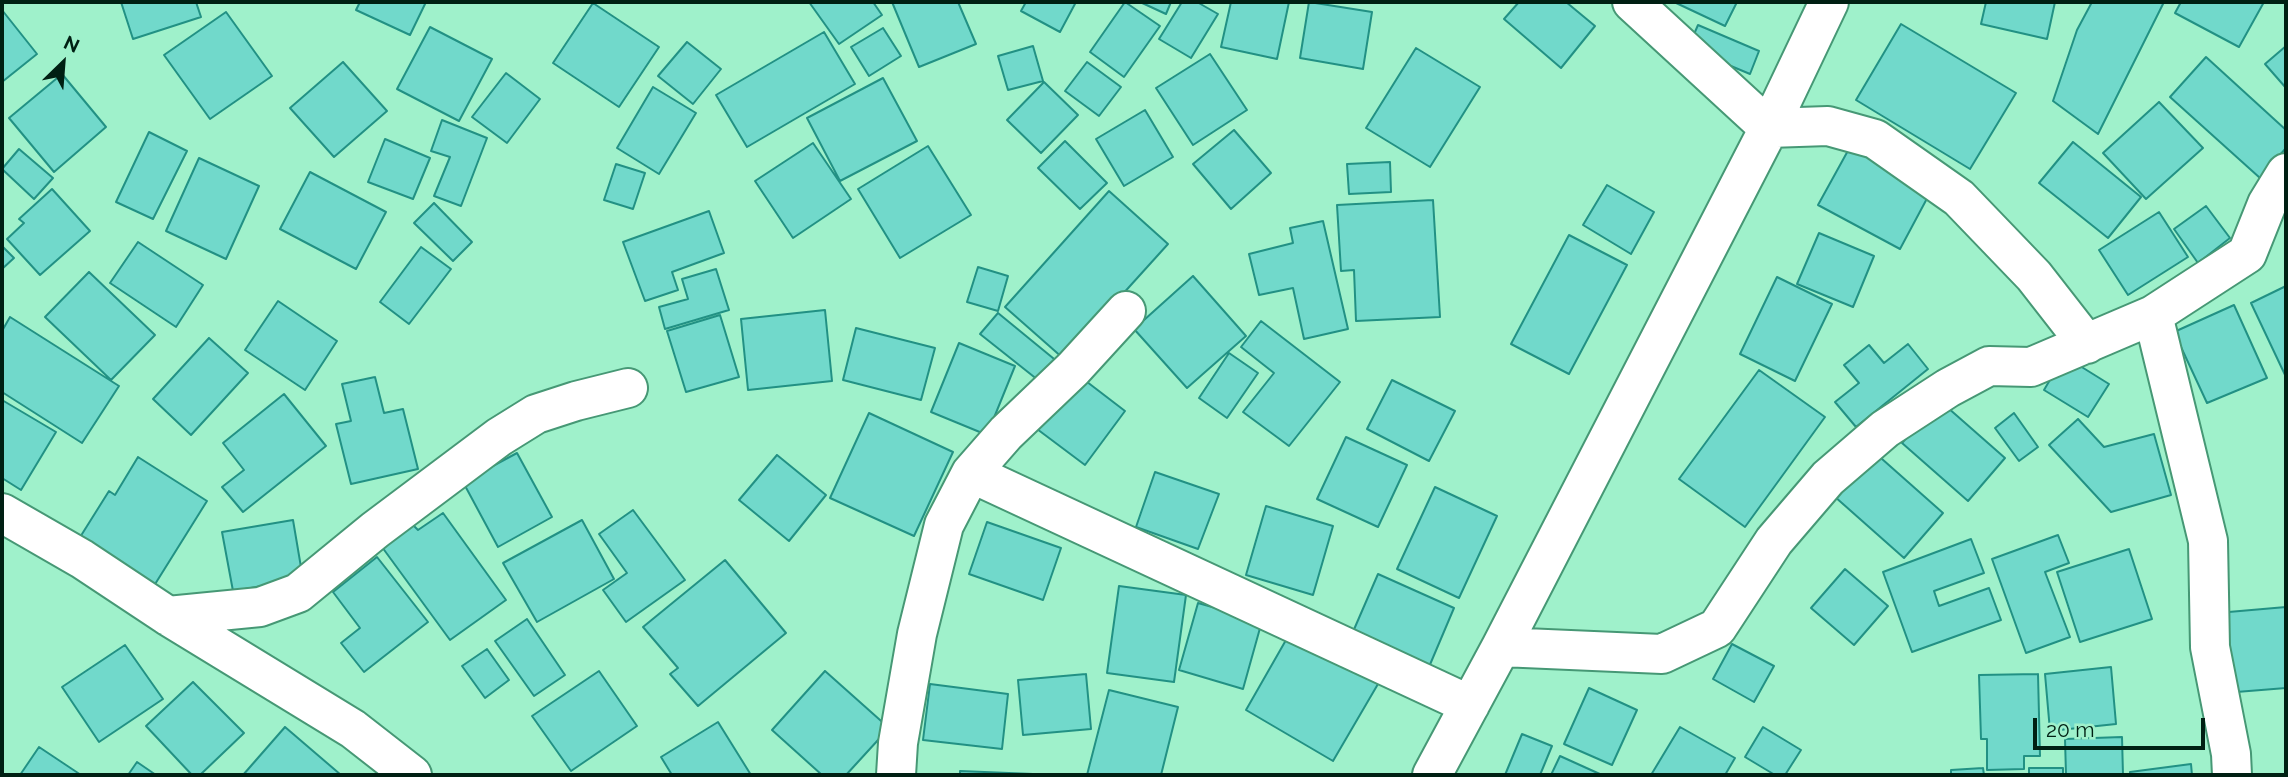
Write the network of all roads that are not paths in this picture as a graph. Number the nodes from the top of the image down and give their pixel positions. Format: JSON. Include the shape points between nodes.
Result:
{"nodes":[{"id":1,"x":1632,"y":2,"type":"edge"},
{"id":2,"x":1829,"y":2,"type":"edge"},
{"id":3,"x":1769,"y":128,"type":"junction"},
{"id":4,"x":2280,"y":197,"type":"edge"},
{"id":5,"x":1126,"y":311,"type":"dead end"},
{"id":6,"x":2153,"y":315,"type":"junction"},
{"id":7,"x":2087,"y":344,"type":"junction"},
{"id":8,"x":628,"y":388,"type":"dead end"},
{"id":9,"x":971,"y":473,"type":"junction"},
{"id":10,"x":2,"y":513,"type":"edge"},
{"id":11,"x":168,"y":616,"type":"junction"},
{"id":12,"x":1501,"y":647,"type":"junction"},
{"id":13,"x":1470,"y":705,"type":"junction"},
{"id":14,"x":412,"y":775,"type":"edge"},
{"id":15,"x":897,"y":775,"type":"edge"},
{"id":16,"x":1432,"y":775,"type":"edge"},
{"id":17,"x":2232,"y":775,"type":"edge"}],
"edges":[{"from":1,"to":3,"type":"street"},
{"from":2,"to":3,"type":"street"},
{"from":3,"to":7,"type":"street","via":[[1828,127],[1875,139],[1959,198],[2034,276]]},
{"from":3,"to":12,"type":"street"},
{"from":4,"to":6,"type":"street","via":[[2247,254]]},
{"from":5,"to":9,"type":"street"},
{"from":6,"to":7,"type":"street"},
{"from":6,"to":17,"type":"street","via":[[2208,541],[2210,647]]},
{"from":7,"to":12,"type":"street","via":[[2031,367],[1989,366],[1885,429],[1828,478],[1774,541],[1717,628],[1662,654]]},
{"from":8,"to":11,"type":"street","via":[[536,414],[375,530],[298,593],[260,607]]},
{"from":9,"to":13,"type":"street"},
{"from":9,"to":15,"type":"street","via":[[944,525],[917,634],[898,743]]},
{"from":10,"to":11,"type":"street"},
{"from":11,"to":14,"type":"street","via":[[353,729]]},
{"from":12,"to":13,"type":"street"},
{"from":13,"to":16,"type":"street"}]}
